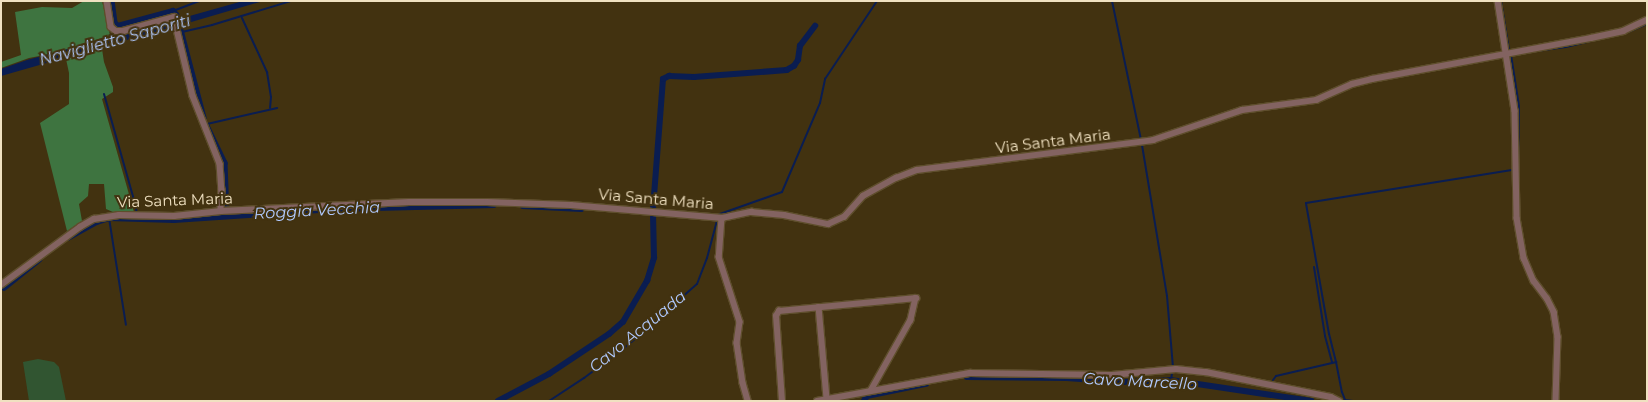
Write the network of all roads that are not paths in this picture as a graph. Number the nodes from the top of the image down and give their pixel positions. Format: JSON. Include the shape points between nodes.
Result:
{"nodes":[{"id":1,"x":107,"y":1,"type":"edge"},
{"id":2,"x":1498,"y":1,"type":"edge"},
{"id":3,"x":1647,"y":20,"type":"edge"},
{"id":4,"x":1506,"y":53,"type":"junction"},
{"id":5,"x":225,"y":211,"type":"junction"},
{"id":6,"x":722,"y":218,"type":"junction"},
{"id":7,"x":1,"y":285,"type":"edge"},
{"id":8,"x":819,"y":307,"type":"junction"},
{"id":9,"x":871,"y":390,"type":"junction"},
{"id":10,"x":827,"y":399,"type":"junction"},
{"id":11,"x":748,"y":401,"type":"edge"},
{"id":12,"x":782,"y":401,"type":"edge"},
{"id":13,"x":817,"y":401,"type":"edge"},
{"id":14,"x":1339,"y":401,"type":"edge"},
{"id":15,"x":1556,"y":401,"type":"edge"}],
"edges":[{"from":1,"to":5,"type":"street","via":[[111,27],[116,31],[176,21],[193,96],[220,164]]},
{"from":2,"to":4,"type":"street"},
{"from":3,"to":4,"type":"street","name":"Via Santa Maria","via":[[1623,31]]},
{"from":4,"to":6,"type":"street","name":"Via Santa Maria","via":[[1366,81],[1316,100],[1242,110],[1154,140],[916,170],[863,196],[844,217],[828,224],[751,212]]},
{"from":4,"to":15,"type":"street","via":[[1515,111],[1517,218],[1524,258],[1554,312],[1558,337]]},
{"from":5,"to":6,"type":"street","name":"Via Santa Maria","via":[[409,202],[487,202],[571,205]]},
{"from":5,"to":7,"type":"street","name":"Via Santa Maria","via":[[174,216],[109,216],[65,236]]},
{"from":6,"to":11,"type":"street","via":[[719,257],[740,322],[737,343]]},
{"from":8,"to":9,"type":"street","via":[[916,298],[911,320]]},
{"from":8,"to":10,"type":"street"},
{"from":8,"to":12,"type":"street","via":[[779,311],[776,316]]},
{"from":9,"to":10,"type":"street"},
{"from":9,"to":14,"type":"street","via":[[970,373],[1112,375],[1176,369],[1206,372]]},
{"from":10,"to":13,"type":"street"}]}
